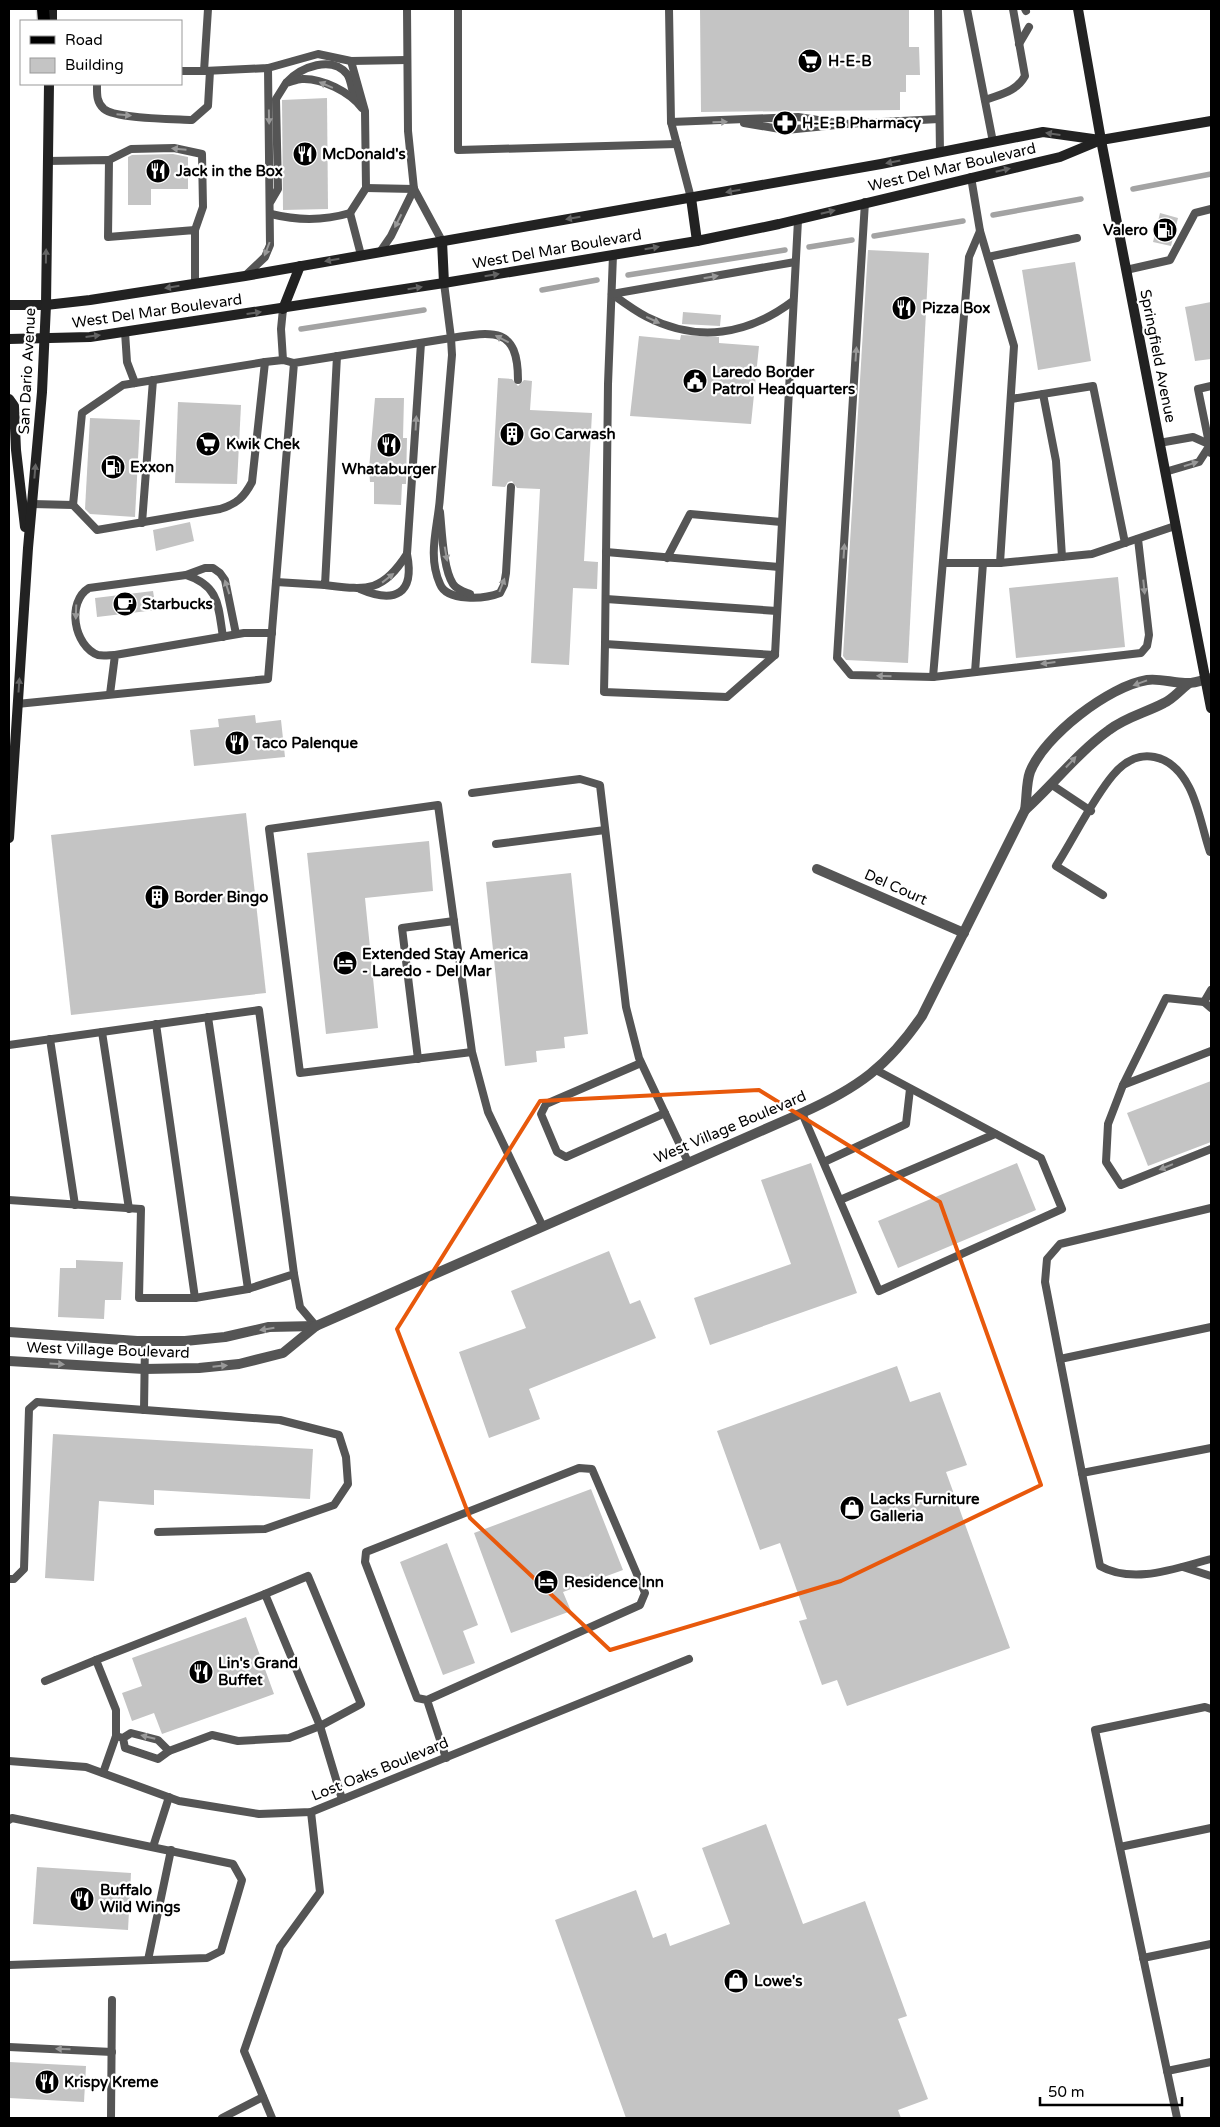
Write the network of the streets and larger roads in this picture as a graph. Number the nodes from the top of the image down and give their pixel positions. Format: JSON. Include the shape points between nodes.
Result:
{"nodes":[{"id":1,"x":1078,"y":9,"type":"edge"},
{"id":2,"x":48,"y":85,"type":"edge"},
{"id":3,"x":1211,"y":121,"type":"edge"},
{"id":4,"x":1101,"y":140,"type":"junction"},
{"id":5,"x":691,"y":198,"type":"junction"},
{"id":6,"x":442,"y":240,"type":"junction"},
{"id":7,"x":698,"y":240,"type":"junction"},
{"id":8,"x":300,"y":266,"type":"junction"},
{"id":9,"x":444,"y":283,"type":"junction"},
{"id":10,"x":9,"y":305,"type":"edge"},
{"id":11,"x":46,"y":305,"type":"junction"},
{"id":12,"x":283,"y":309,"type":"junction"},
{"id":13,"x":9,"y":339,"type":"edge"},
{"id":14,"x":44,"y":340,"type":"junction"},
{"id":15,"x":9,"y":399,"type":"edge"},
{"id":16,"x":28,"y":548,"type":"junction"},
{"id":17,"x":1208,"y":679,"type":"edge"},
{"id":18,"x":1188,"y":684,"type":"junction"},
{"id":19,"x":1211,"y":708,"type":"edge"},
{"id":20,"x":1025,"y":810,"type":"junction"},
{"id":21,"x":9,"y":838,"type":"edge"},
{"id":22,"x":817,"y":869,"type":"dead end"},
{"id":23,"x":964,"y":933,"type":"junction"},
{"id":24,"x":316,"y":1326,"type":"junction"},
{"id":25,"x":9,"y":1332,"type":"edge"},
{"id":26,"x":9,"y":1361,"type":"edge"}],
"edges":[{"from":1,"to":4,"type":"main road","name":"Springfield Avenue"},
{"from":11,"to":2,"type":"main road","name":"San Dario Avenue","one_way":true},
{"from":3,"to":4,"type":"main road","name":"West Del Mar Boulevard"},
{"from":4,"to":5,"type":"main road","name":"West Del Mar Boulevard","one_way":true,"via":[[1044,132]]},
{"from":7,"to":4,"type":"main road","name":"West Del Mar Boulevard","one_way":true,"via":[[798,220],[1060,157]]},
{"from":4,"to":17,"type":"main road","name":"Springfield Avenue","via":[[1175,526]]},
{"from":5,"to":6,"type":"main road","name":"West Del Mar Boulevard","one_way":true},
{"from":5,"to":7,"type":"main road"},
{"from":6,"to":8,"type":"main road","name":"West Del Mar Boulevard","one_way":true},
{"from":6,"to":9,"type":"main road"},
{"from":9,"to":7,"type":"main road","name":"West Del Mar Boulevard","one_way":true},
{"from":8,"to":11,"type":"main road","name":"West Del Mar Boulevard","one_way":true},
{"from":8,"to":12,"type":"main road"},
{"from":12,"to":9,"type":"main road","name":"West Del Mar Boulevard","one_way":true},
{"from":10,"to":11,"type":"main road","name":"West Del Mar Boulevard"},
{"from":11,"to":14,"type":"main road","name":"San Dario Avenue"},
{"from":14,"to":12,"type":"main road","name":"West Del Mar Boulevard","one_way":true},
{"from":13,"to":14,"type":"main road","name":"West Del Mar Boulevard"},
{"from":16,"to":14,"type":"main road","name":"San Dario Avenue","one_way":true},
{"from":15,"to":16,"type":"main road","via":[[14,406]]},
{"from":21,"to":16,"type":"main road","name":"San Dario Avenue","one_way":true},
{"from":17,"to":18,"type":"street","name":"West Village Boulevard"},
{"from":17,"to":19,"type":"main road","name":"Springfield Avenue"},
{"from":20,"to":18,"type":"street","name":"West Village Boulevard","one_way":true,"via":[[1092,742],[1127,718],[1165,703]]},
{"from":18,"to":20,"type":"street","name":"West Village Boulevard","one_way":true,"via":[[1148,680],[1095,704],[1043,751],[1030,773]]},
{"from":20,"to":23,"type":"street","name":"West Village Boulevard"},
{"from":22,"to":23,"type":"street","name":"Del Court"},
{"from":23,"to":24,"type":"street","name":"West Village Boulevard","via":[[922,1016],[903,1043],[854,1087],[802,1113]]},
{"from":24,"to":25,"type":"street","name":"West Village Boulevard","one_way":true,"via":[[269,1328],[185,1341]]},
{"from":26,"to":24,"type":"street","name":"West Village Boulevard","one_way":true,"via":[[144,1369],[239,1364],[283,1353]]}]}
